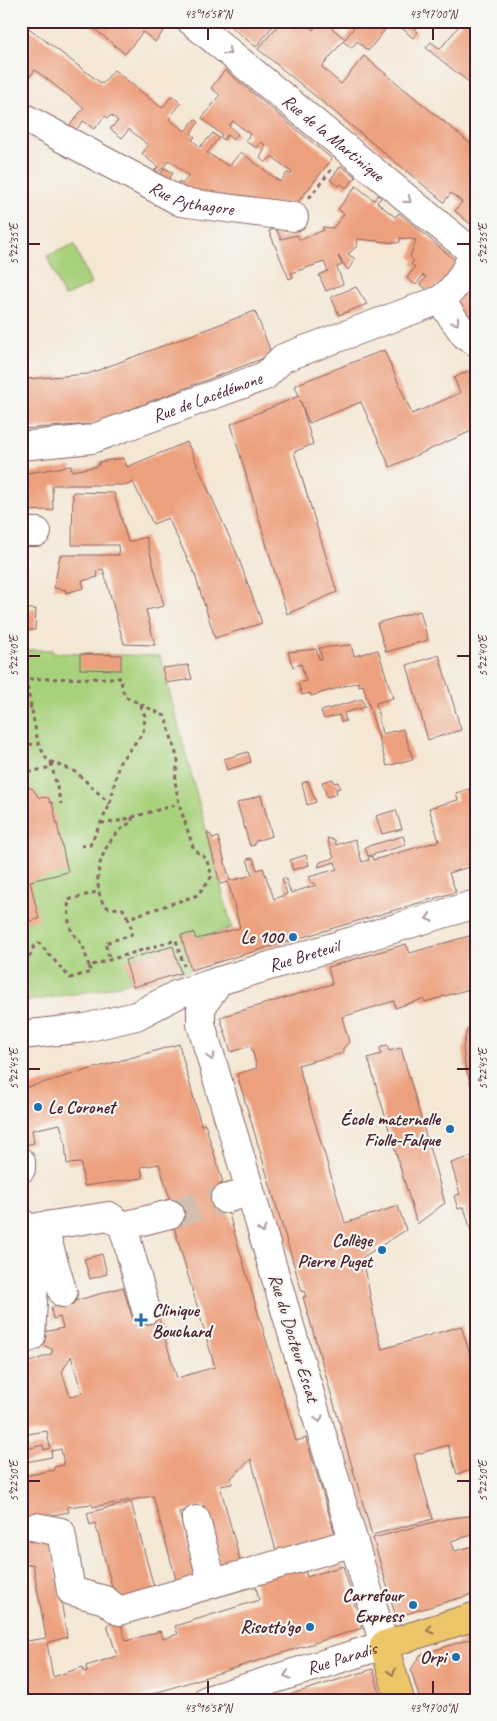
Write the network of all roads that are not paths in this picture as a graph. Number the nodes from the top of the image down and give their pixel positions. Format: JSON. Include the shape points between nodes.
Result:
{"nodes":[{"id":1,"x":191,"y":21,"type":"edge"},
{"id":2,"x":21,"y":116,"type":"edge"},
{"id":3,"x":294,"y":217,"type":"road end"},
{"id":4,"x":475,"y":254,"type":"edge"},
{"id":5,"x":440,"y":300,"type":"junction"},
{"id":6,"x":476,"y":342,"type":"edge"},
{"id":7,"x":21,"y":446,"type":"edge"},
{"id":8,"x":476,"y":904,"type":"edge"},
{"id":9,"x":219,"y":980,"type":"junction"},
{"id":10,"x":136,"y":1016,"type":"junction"},
{"id":11,"x":201,"y":1024,"type":"junction"},
{"id":12,"x":21,"y":1035,"type":"edge"},
{"id":13,"x":21,"y":1162,"type":"edge"},
{"id":14,"x":21,"y":1168,"type":"edge"},
{"id":15,"x":170,"y":1214,"type":"tunnel mouth"},
{"id":16,"x":30,"y":1226,"type":"edge"},
{"id":17,"x":122,"y":1226,"type":"junction"},
{"id":18,"x":28,"y":1285,"type":"edge"},
{"id":19,"x":63,"y":1293,"type":"dead end"},
{"id":20,"x":146,"y":1310,"type":"dead end"},
{"id":21,"x":21,"y":1340,"type":"edge"},
{"id":22,"x":196,"y":1520,"type":"dead end"},
{"id":23,"x":36,"y":1527,"type":"dead end"},
{"id":24,"x":354,"y":1542,"type":"junction"},
{"id":25,"x":212,"y":1582,"type":"junction"},
{"id":26,"x":476,"y":1616,"type":"edge"},
{"id":27,"x":384,"y":1645,"type":"junction"},
{"id":28,"x":207,"y":1700,"type":"edge"},
{"id":29,"x":400,"y":1700,"type":"edge"}],
"edges":[{"from":1,"to":4,"type":"street","name":"Rue de la Martinique","one_way":true},
{"from":2,"to":3,"type":"street","name":"Rue Pythagore","via":[[181,202]]},
{"from":4,"to":5,"type":"street","name":"Rue de Lacédémone","via":[[464,275]]},
{"from":5,"to":6,"type":"street","one_way":true,"via":[[465,334]]},
{"from":5,"to":7,"type":"street","name":"Rue de Lacédémone","via":[[283,358],[266,376],[92,439]]},
{"from":8,"to":9,"type":"street","name":"Rue Breteuil","one_way":true},
{"from":9,"to":10,"type":"street","name":"Rue Breteuil","via":[[178,994]]},
{"from":9,"to":11,"type":"street","name":"Rue du Docteur Escat","via":[[201,1008]]},
{"from":10,"to":11,"type":"street","name":"Rue Breteuil","via":[[180,1016]]},
{"from":10,"to":12,"type":"street","name":"Rue Breteuil","via":[[85,1028]]},
{"from":11,"to":24,"type":"street","name":"Rue du Docteur Escat","one_way":true,"via":[[238,1196]]},
{"from":13,"to":14,"type":"street"},
{"from":15,"to":17,"type":"street"},
{"from":16,"to":17,"type":"street","via":[[109,1216]]},
{"from":16,"to":18,"type":"street"},
{"from":16,"to":19,"type":"street"},
{"from":17,"to":20,"type":"street"},
{"from":18,"to":21,"type":"street","via":[[31,1338]]},
{"from":22,"to":25,"type":"street"},
{"from":23,"to":25,"type":"street","via":[[61,1532],[70,1591],[105,1600],[119,1611]]},
{"from":24,"to":25,"type":"street"},
{"from":24,"to":27,"type":"street","name":"Rue du Docteur Escat"},
{"from":26,"to":27,"type":"main road","name":"Rue Paradis","one_way":true},
{"from":27,"to":28,"type":"street","name":"Rue Paradis","one_way":true},
{"from":27,"to":29,"type":"main road","name":"Rue du Docteur Escat","one_way":true}]}
